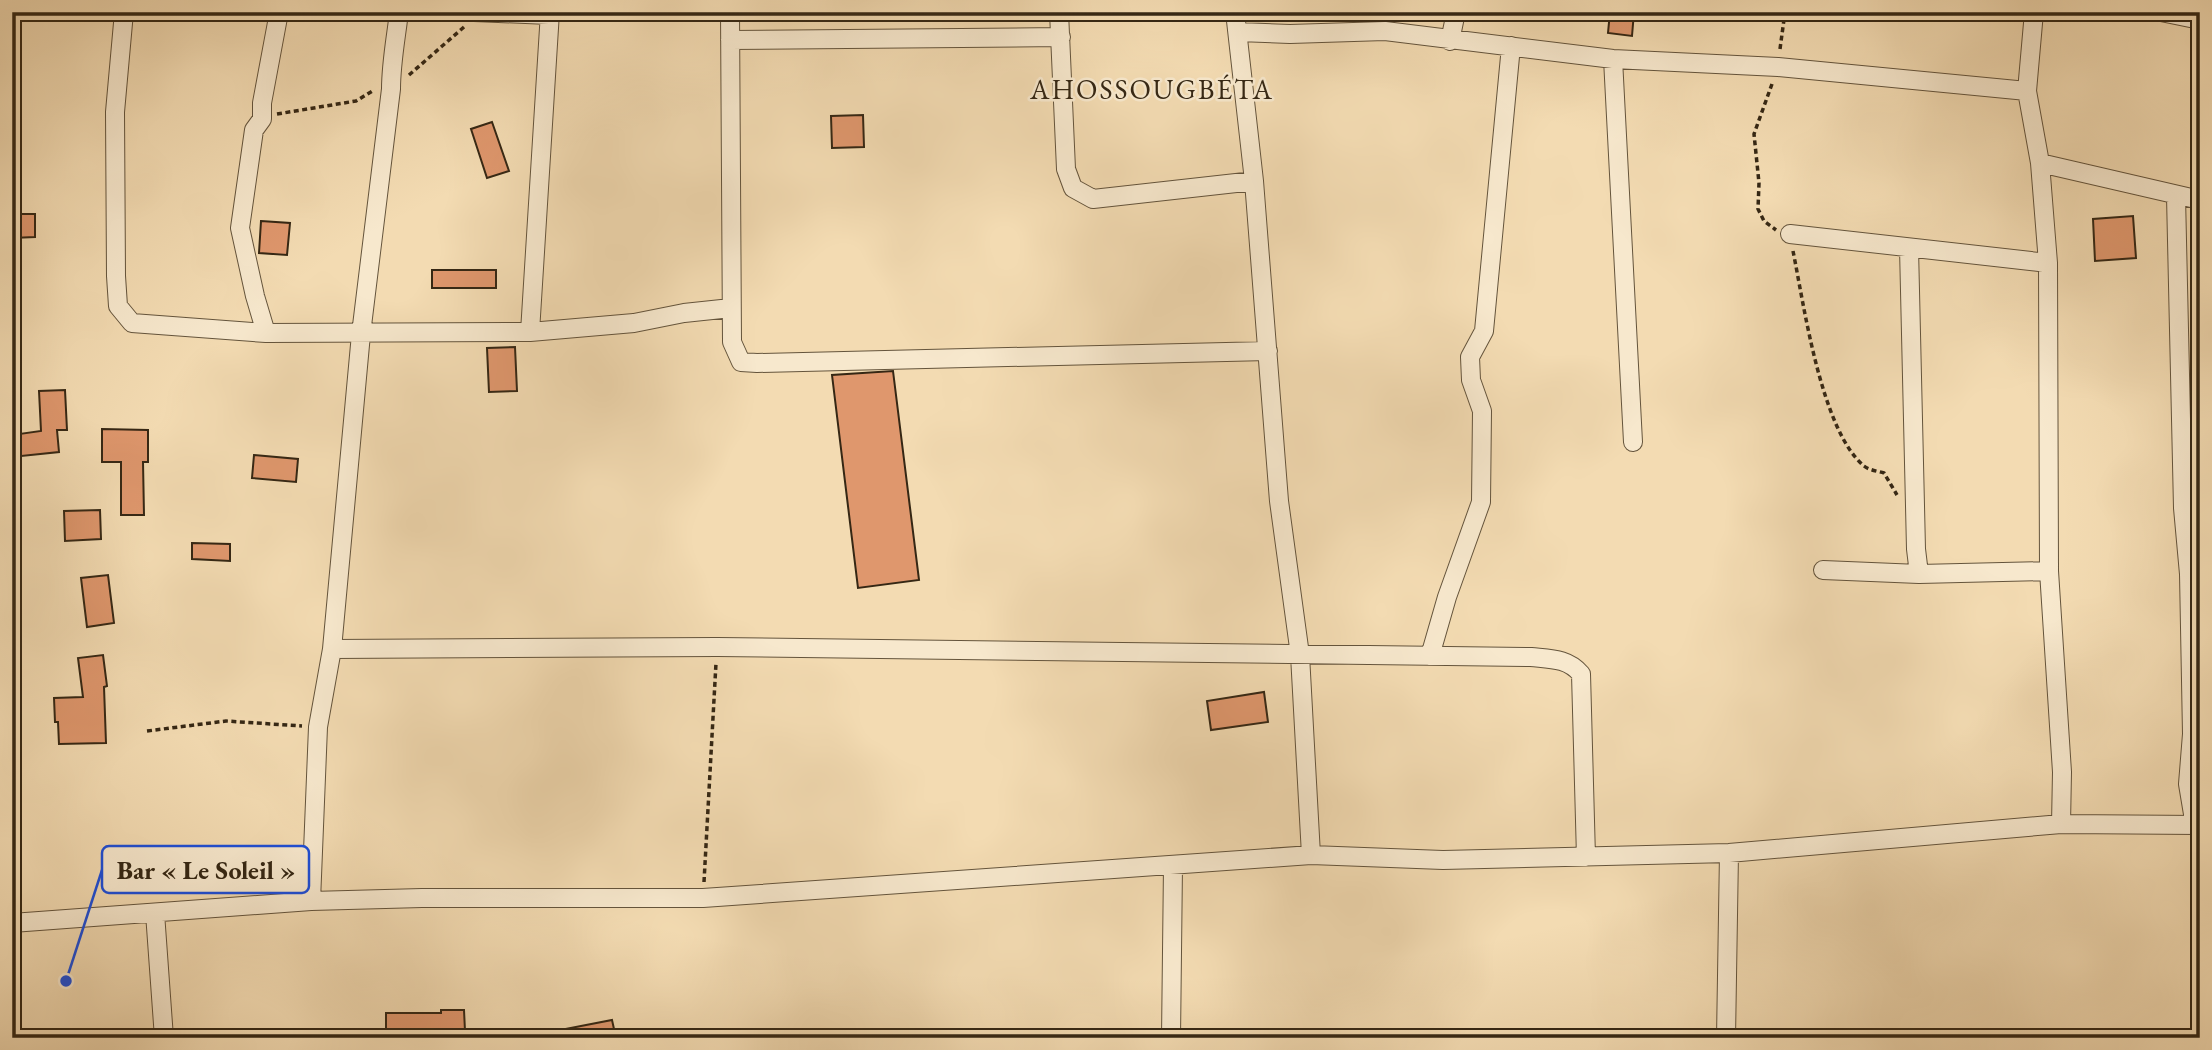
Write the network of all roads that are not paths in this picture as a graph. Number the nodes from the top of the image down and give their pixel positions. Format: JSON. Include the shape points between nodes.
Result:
{"nodes":[{"id":1,"x":124,"y":12,"type":"edge"},
{"id":2,"x":279,"y":12,"type":"edge"},
{"id":3,"x":399,"y":12,"type":"edge"},
{"id":4,"x":730,"y":12,"type":"edge"},
{"id":5,"x":1059,"y":12,"type":"edge"},
{"id":6,"x":1235,"y":12,"type":"edge"},
{"id":7,"x":1456,"y":12,"type":"edge"},
{"id":8,"x":2034,"y":12,"type":"edge"},
{"id":9,"x":2161,"y":12,"type":"edge"},
{"id":10,"x":481,"y":13,"type":"edge"},
{"id":11,"x":550,"y":13,"type":"edge"},
{"id":12,"x":2200,"y":20,"type":"edge"},
{"id":13,"x":1238,"y":32,"type":"junction"},
{"id":14,"x":1061,"y":37,"type":"junction"},
{"id":15,"x":730,"y":40,"type":"junction"},
{"id":16,"x":1450,"y":41,"type":"junction"},
{"id":17,"x":1511,"y":46,"type":"junction"},
{"id":18,"x":1613,"y":59,"type":"junction"},
{"id":19,"x":2027,"y":92,"type":"junction"},
{"id":20,"x":2040,"y":163,"type":"junction"},
{"id":21,"x":1254,"y":181,"type":"junction"},
{"id":22,"x":2176,"y":196,"type":"junction"},
{"id":23,"x":2200,"y":200,"type":"edge"},
{"id":24,"x":1790,"y":234,"type":"road end"},
{"id":25,"x":1909,"y":248,"type":"junction"},
{"id":26,"x":2048,"y":262,"type":"junction"},
{"id":27,"x":731,"y":308,"type":"junction"},
{"id":28,"x":530,"y":332,"type":"junction"},
{"id":29,"x":266,"y":333,"type":"junction"},
{"id":30,"x":361,"y":334,"type":"junction"},
{"id":31,"x":1268,"y":351,"type":"junction"},
{"id":32,"x":1633,"y":442,"type":"dead end"},
{"id":33,"x":1824,"y":570,"type":"dead end"},
{"id":34,"x":2049,"y":571,"type":"junction"},
{"id":35,"x":2194,"y":573,"type":"edge"},
{"id":36,"x":1919,"y":574,"type":"junction"},
{"id":37,"x":332,"y":649,"type":"junction"},
{"id":38,"x":1300,"y":656,"type":"junction"},
{"id":39,"x":1430,"y":656,"type":"junction"},
{"id":40,"x":2061,"y":824,"type":"junction"},
{"id":41,"x":2197,"y":826,"type":"edge"},
{"id":42,"x":1729,"y":853,"type":"junction"},
{"id":43,"x":1311,"y":855,"type":"junction"},
{"id":44,"x":1586,"y":857,"type":"junction"},
{"id":45,"x":1173,"y":866,"type":"junction"},
{"id":46,"x":311,"y":901,"type":"junction"},
{"id":47,"x":155,"y":913,"type":"junction"},
{"id":48,"x":12,"y":923,"type":"edge"},
{"id":49,"x":164,"y":1038,"type":"edge"},
{"id":50,"x":1171,"y":1038,"type":"edge"},
{"id":51,"x":1726,"y":1038,"type":"edge"}],
"edges":[{"from":1,"to":29,"type":"street","via":[[115,112],[118,306],[132,323]]},
{"from":2,"to":29,"type":"street","via":[[262,118],[254,130],[240,228]]},
{"from":3,"to":30,"type":"street"},
{"from":4,"to":15,"type":"street"},
{"from":5,"to":14,"type":"street"},
{"from":6,"to":13,"type":"street"},
{"from":7,"to":16,"type":"street"},
{"from":8,"to":19,"type":"street"},
{"from":9,"to":12,"type":"street"},
{"from":10,"to":11,"type":"street"},
{"from":11,"to":28,"type":"street"},
{"from":13,"to":16,"type":"street","via":[[1385,31]]},
{"from":13,"to":21,"type":"street"},
{"from":14,"to":15,"type":"street"},
{"from":14,"to":21,"type":"street","via":[[1066,169],[1073,188],[1093,199]]},
{"from":15,"to":27,"type":"street"},
{"from":16,"to":17,"type":"street"},
{"from":17,"to":18,"type":"street"},
{"from":17,"to":39,"type":"street","via":[[1484,331],[1470,357],[1471,380],[1482,411],[1480,502]]},
{"from":18,"to":19,"type":"street","via":[[1778,67]]},
{"from":18,"to":32,"type":"street"},
{"from":19,"to":20,"type":"street"},
{"from":20,"to":22,"type":"street"},
{"from":20,"to":26,"type":"street"},
{"from":21,"to":31,"type":"street"},
{"from":22,"to":23,"type":"street"},
{"from":22,"to":35,"type":"street","via":[[2183,508]]},
{"from":24,"to":25,"type":"street"},
{"from":25,"to":26,"type":"street"},
{"from":25,"to":36,"type":"street"},
{"from":26,"to":34,"type":"street"},
{"from":27,"to":28,"type":"street"},
{"from":27,"to":31,"type":"street","via":[[732,342],[741,362]]},
{"from":28,"to":30,"type":"street"},
{"from":29,"to":30,"type":"street"},
{"from":30,"to":37,"type":"street"},
{"from":31,"to":38,"type":"street","via":[[1279,502]]},
{"from":33,"to":36,"type":"street"},
{"from":34,"to":36,"type":"street"},
{"from":34,"to":40,"type":"street"},
{"from":35,"to":41,"type":"street","via":[[2188,783]]},
{"from":37,"to":38,"type":"street","via":[[717,647]]},
{"from":37,"to":46,"type":"street","via":[[318,727]]},
{"from":38,"to":39,"type":"street"},
{"from":38,"to":43,"type":"street"},
{"from":39,"to":44,"type":"street","via":[[1562,660],[1581,674]]},
{"from":40,"to":41,"type":"street"},
{"from":40,"to":42,"type":"street"},
{"from":42,"to":44,"type":"street"},
{"from":42,"to":51,"type":"street"},
{"from":43,"to":44,"type":"street","via":[[1443,860]]},
{"from":43,"to":45,"type":"street"},
{"from":45,"to":46,"type":"street","via":[[703,898]]},
{"from":45,"to":50,"type":"street"},
{"from":46,"to":47,"type":"street"},
{"from":47,"to":48,"type":"street"},
{"from":47,"to":49,"type":"street"}]}
